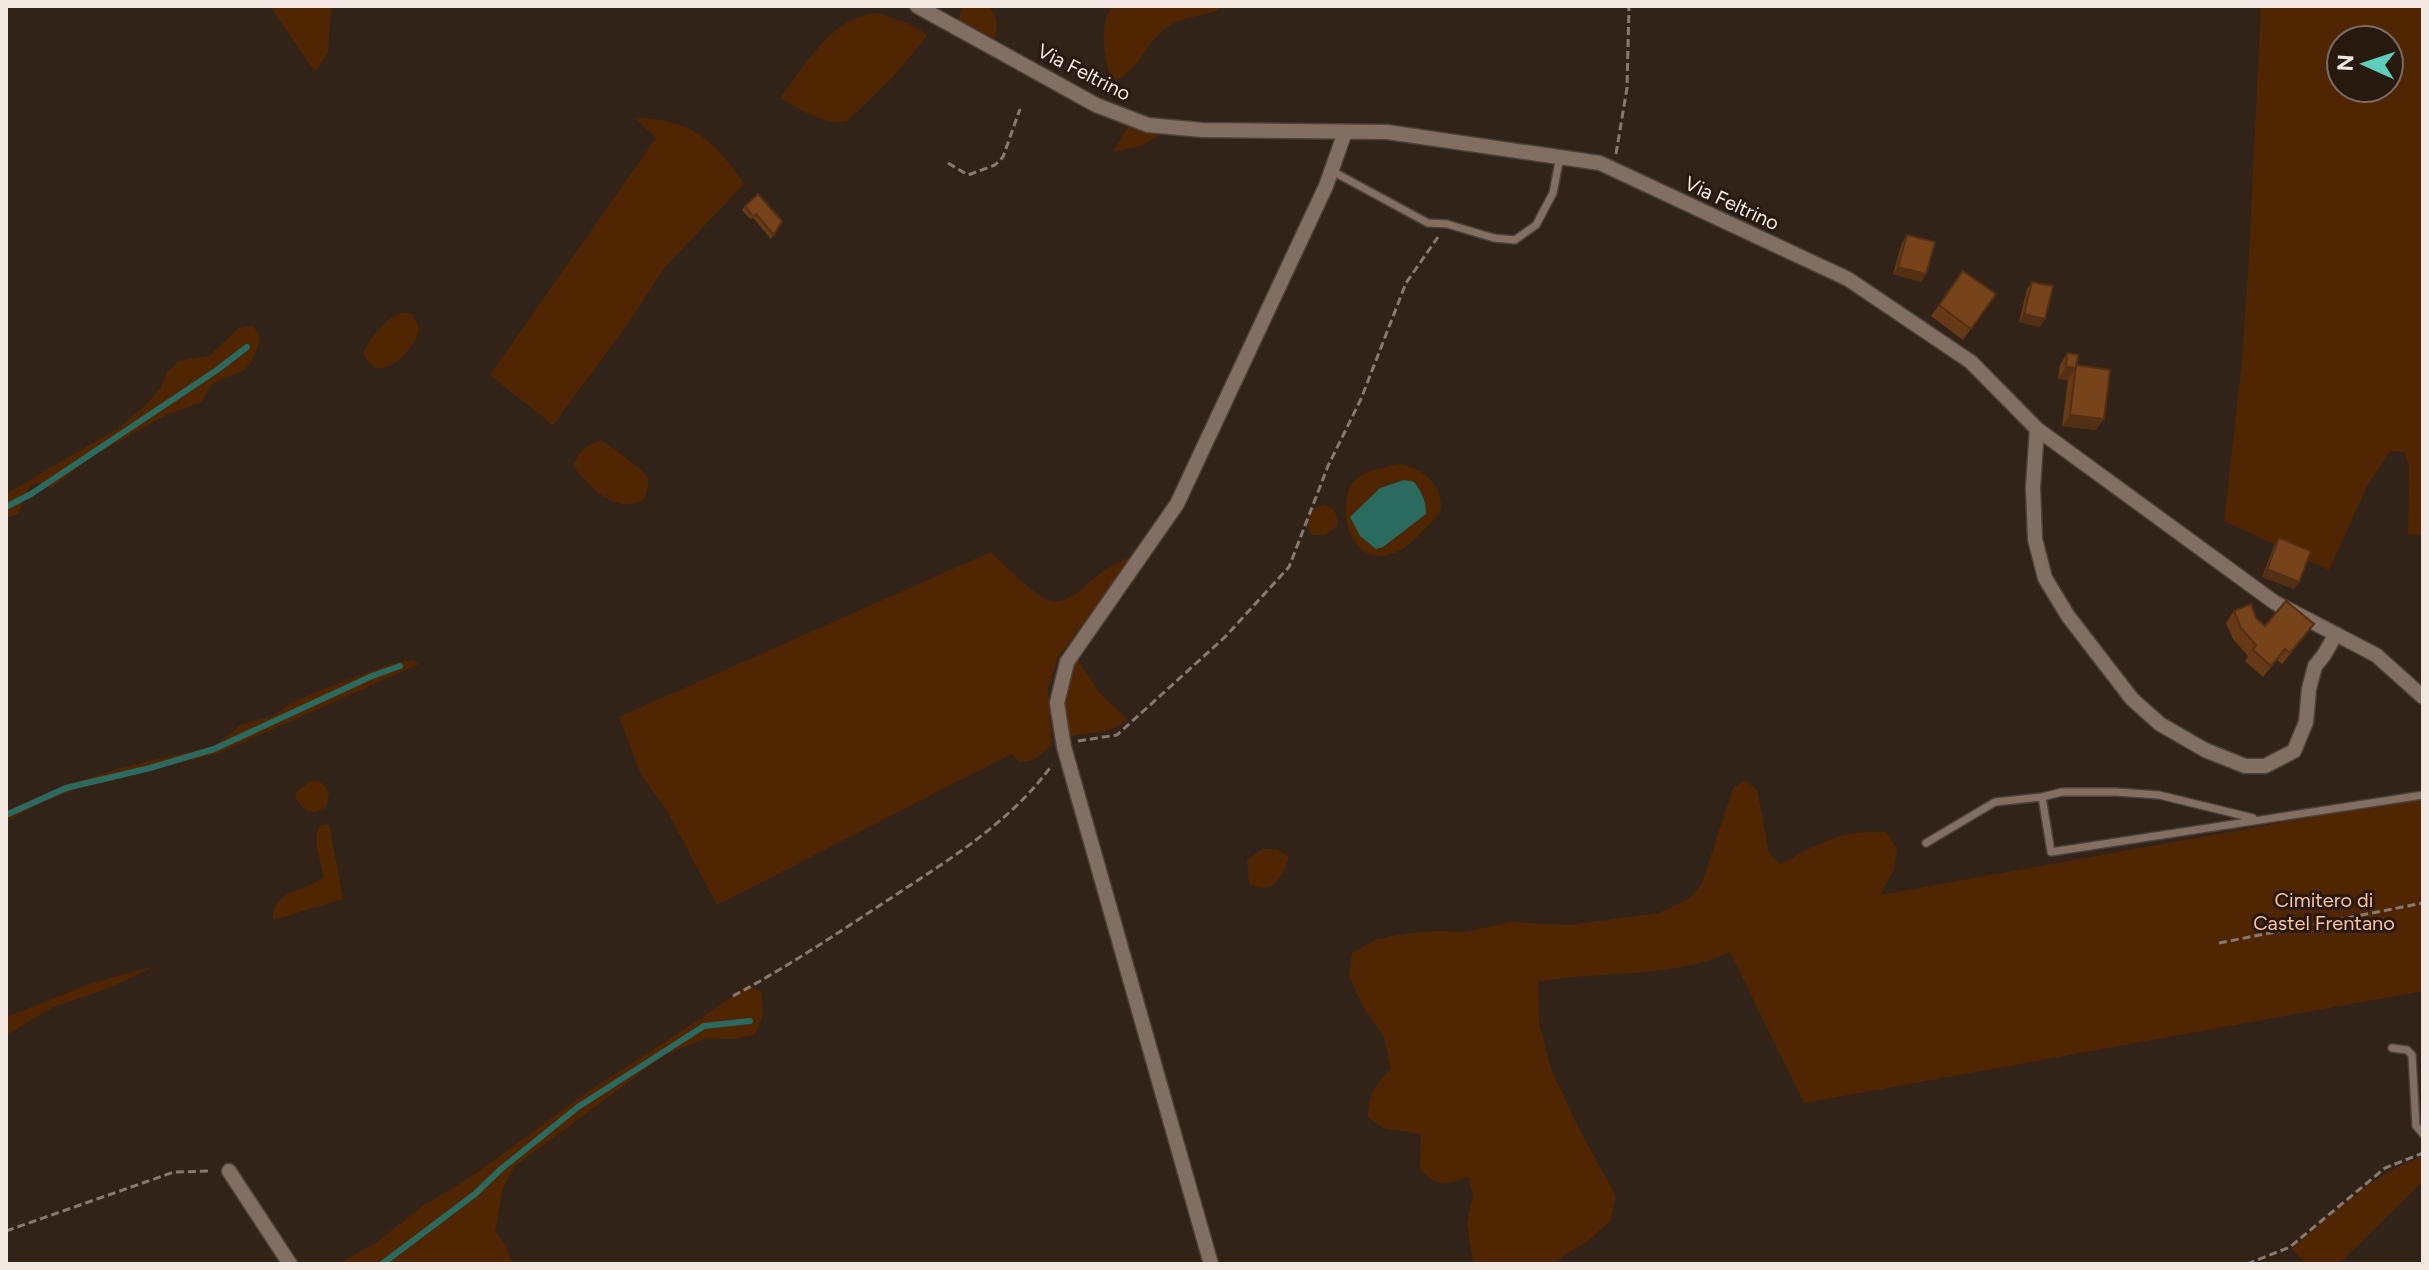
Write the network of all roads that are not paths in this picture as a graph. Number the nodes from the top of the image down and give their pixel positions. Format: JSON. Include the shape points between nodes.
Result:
{"nodes":[{"id":1,"x":917,"y":6,"type":"edge"},
{"id":2,"x":1345,"y":132,"type":"junction"},
{"id":3,"x":1560,"y":157,"type":"junction"},
{"id":4,"x":1332,"y":171,"type":"junction"},
{"id":5,"x":2037,"y":429,"type":"junction"},
{"id":6,"x":2336,"y":634,"type":"junction"},
{"id":7,"x":2423,"y":697,"type":"edge"},
{"id":8,"x":2423,"y":795,"type":"edge"},
{"id":9,"x":2042,"y":797,"type":"junction"},
{"id":10,"x":2259,"y":820,"type":"junction"},
{"id":11,"x":1926,"y":843,"type":"dead end"},
{"id":12,"x":2392,"y":1048,"type":"dead end"},
{"id":13,"x":2423,"y":1134,"type":"edge"},
{"id":14,"x":229,"y":1171,"type":"road end"},
{"id":15,"x":290,"y":1264,"type":"edge"},
{"id":16,"x":1211,"y":1264,"type":"edge"}],
"edges":[{"from":1,"to":2,"type":"street","name":"Via Feltrino","via":[[1096,105],[1148,125]]},
{"from":2,"to":3,"type":"street","name":"Via Feltrino","via":[[1387,132]]},
{"from":2,"to":4,"type":"street"},
{"from":3,"to":4,"type":"lane","via":[[1553,193],[1536,225],[1515,240],[1428,223]]},
{"from":3,"to":5,"type":"street","name":"Via Feltrino","via":[[1600,163],[1848,279],[1971,362]]},
{"from":4,"to":16,"type":"street","via":[[1177,504],[1067,662],[1057,703],[1064,747]]},
{"from":5,"to":6,"type":"street","name":"Via Feltrino","via":[[2274,602]]},
{"from":5,"to":6,"type":"street","via":[[2035,539],[2045,578],[2132,699],[2160,724],[2205,750],[2245,766],[2265,766],[2294,751],[2306,722],[2315,666]]},
{"from":6,"to":7,"type":"street","name":"Via Feltrino","via":[[2376,655]]},
{"from":8,"to":10,"type":"lane"},
{"from":9,"to":10,"type":"lane","via":[[2062,792],[2159,795]]},
{"from":9,"to":10,"type":"lane","via":[[2051,852]]},
{"from":9,"to":11,"type":"lane","via":[[1995,802]]},
{"from":12,"to":13,"type":"lane","via":[[2412,1055],[2416,1126]]},
{"from":14,"to":15,"type":"street"}]}
